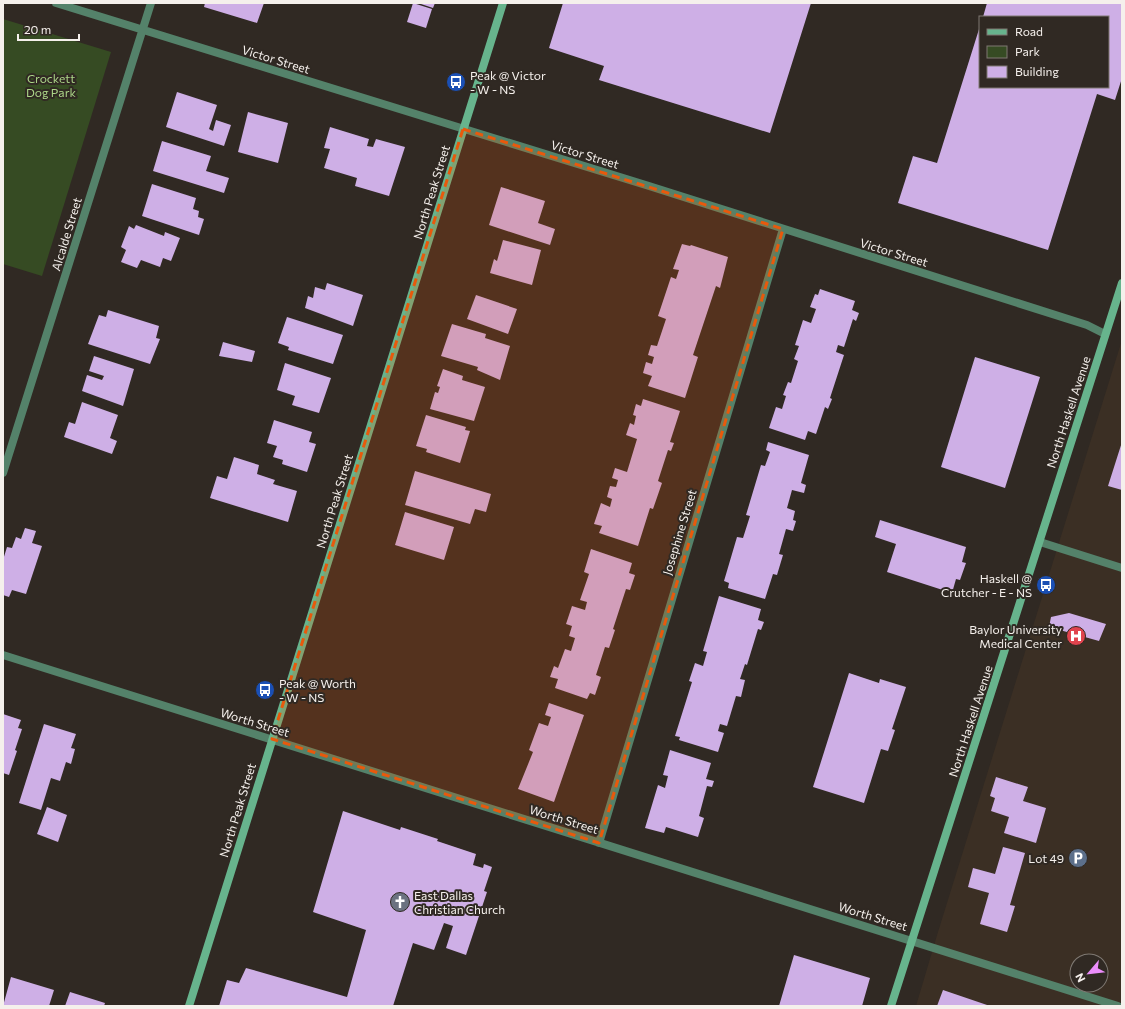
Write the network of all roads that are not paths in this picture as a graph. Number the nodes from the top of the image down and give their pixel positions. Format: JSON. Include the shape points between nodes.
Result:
{"nodes":[{"id":1,"x":56,"y":3,"type":"edge"},
{"id":2,"x":151,"y":3,"type":"edge"},
{"id":3,"x":503,"y":3,"type":"edge"},
{"id":4,"x":142,"y":30,"type":"junction"},
{"id":5,"x":463,"y":129,"type":"junction"},
{"id":6,"x":783,"y":229,"type":"junction"},
{"id":7,"x":1122,"y":283,"type":"edge"},
{"id":8,"x":1105,"y":334,"type":"junction"},
{"id":9,"x":3,"y":473,"type":"edge"},
{"id":10,"x":1040,"y":542,"type":"junction"},
{"id":11,"x":1122,"y":568,"type":"edge"},
{"id":12,"x":3,"y":655,"type":"edge"},
{"id":13,"x":272,"y":739,"type":"junction"},
{"id":14,"x":600,"y":843,"type":"junction"},
{"id":15,"x":913,"y":942,"type":"junction"},
{"id":16,"x":189,"y":1006,"type":"edge"},
{"id":17,"x":891,"y":1006,"type":"edge"},
{"id":18,"x":1118,"y":1006,"type":"edge"}],
"edges":[{"from":1,"to":4,"type":"street","name":"Victor Street"},
{"from":2,"to":4,"type":"street","name":"Alcalde Street"},
{"from":3,"to":5,"type":"main road","name":"North Peak Street"},
{"from":4,"to":5,"type":"street","name":"Victor Street"},
{"from":4,"to":9,"type":"street","name":"Alcalde Street"},
{"from":5,"to":6,"type":"street","name":"Victor Street"},
{"from":5,"to":13,"type":"main road","name":"North Peak Street"},
{"from":6,"to":8,"type":"street","name":"Victor Street","via":[[1087,324]]},
{"from":6,"to":14,"type":"street","name":"Josephine Street"},
{"from":7,"to":8,"type":"main road","name":"North Haskell Avenue"},
{"from":8,"to":10,"type":"main road","name":"North Haskell Avenue"},
{"from":10,"to":11,"type":"street"},
{"from":10,"to":15,"type":"main road","name":"North Haskell Avenue"},
{"from":12,"to":13,"type":"street","name":"Worth Street"},
{"from":13,"to":14,"type":"street","name":"Worth Street"},
{"from":13,"to":16,"type":"main road","name":"North Peak Street"},
{"from":14,"to":15,"type":"street","name":"Worth Street"},
{"from":15,"to":17,"type":"main road","name":"North Haskell Avenue"},
{"from":15,"to":18,"type":"street","name":"Worth Street"}]}
